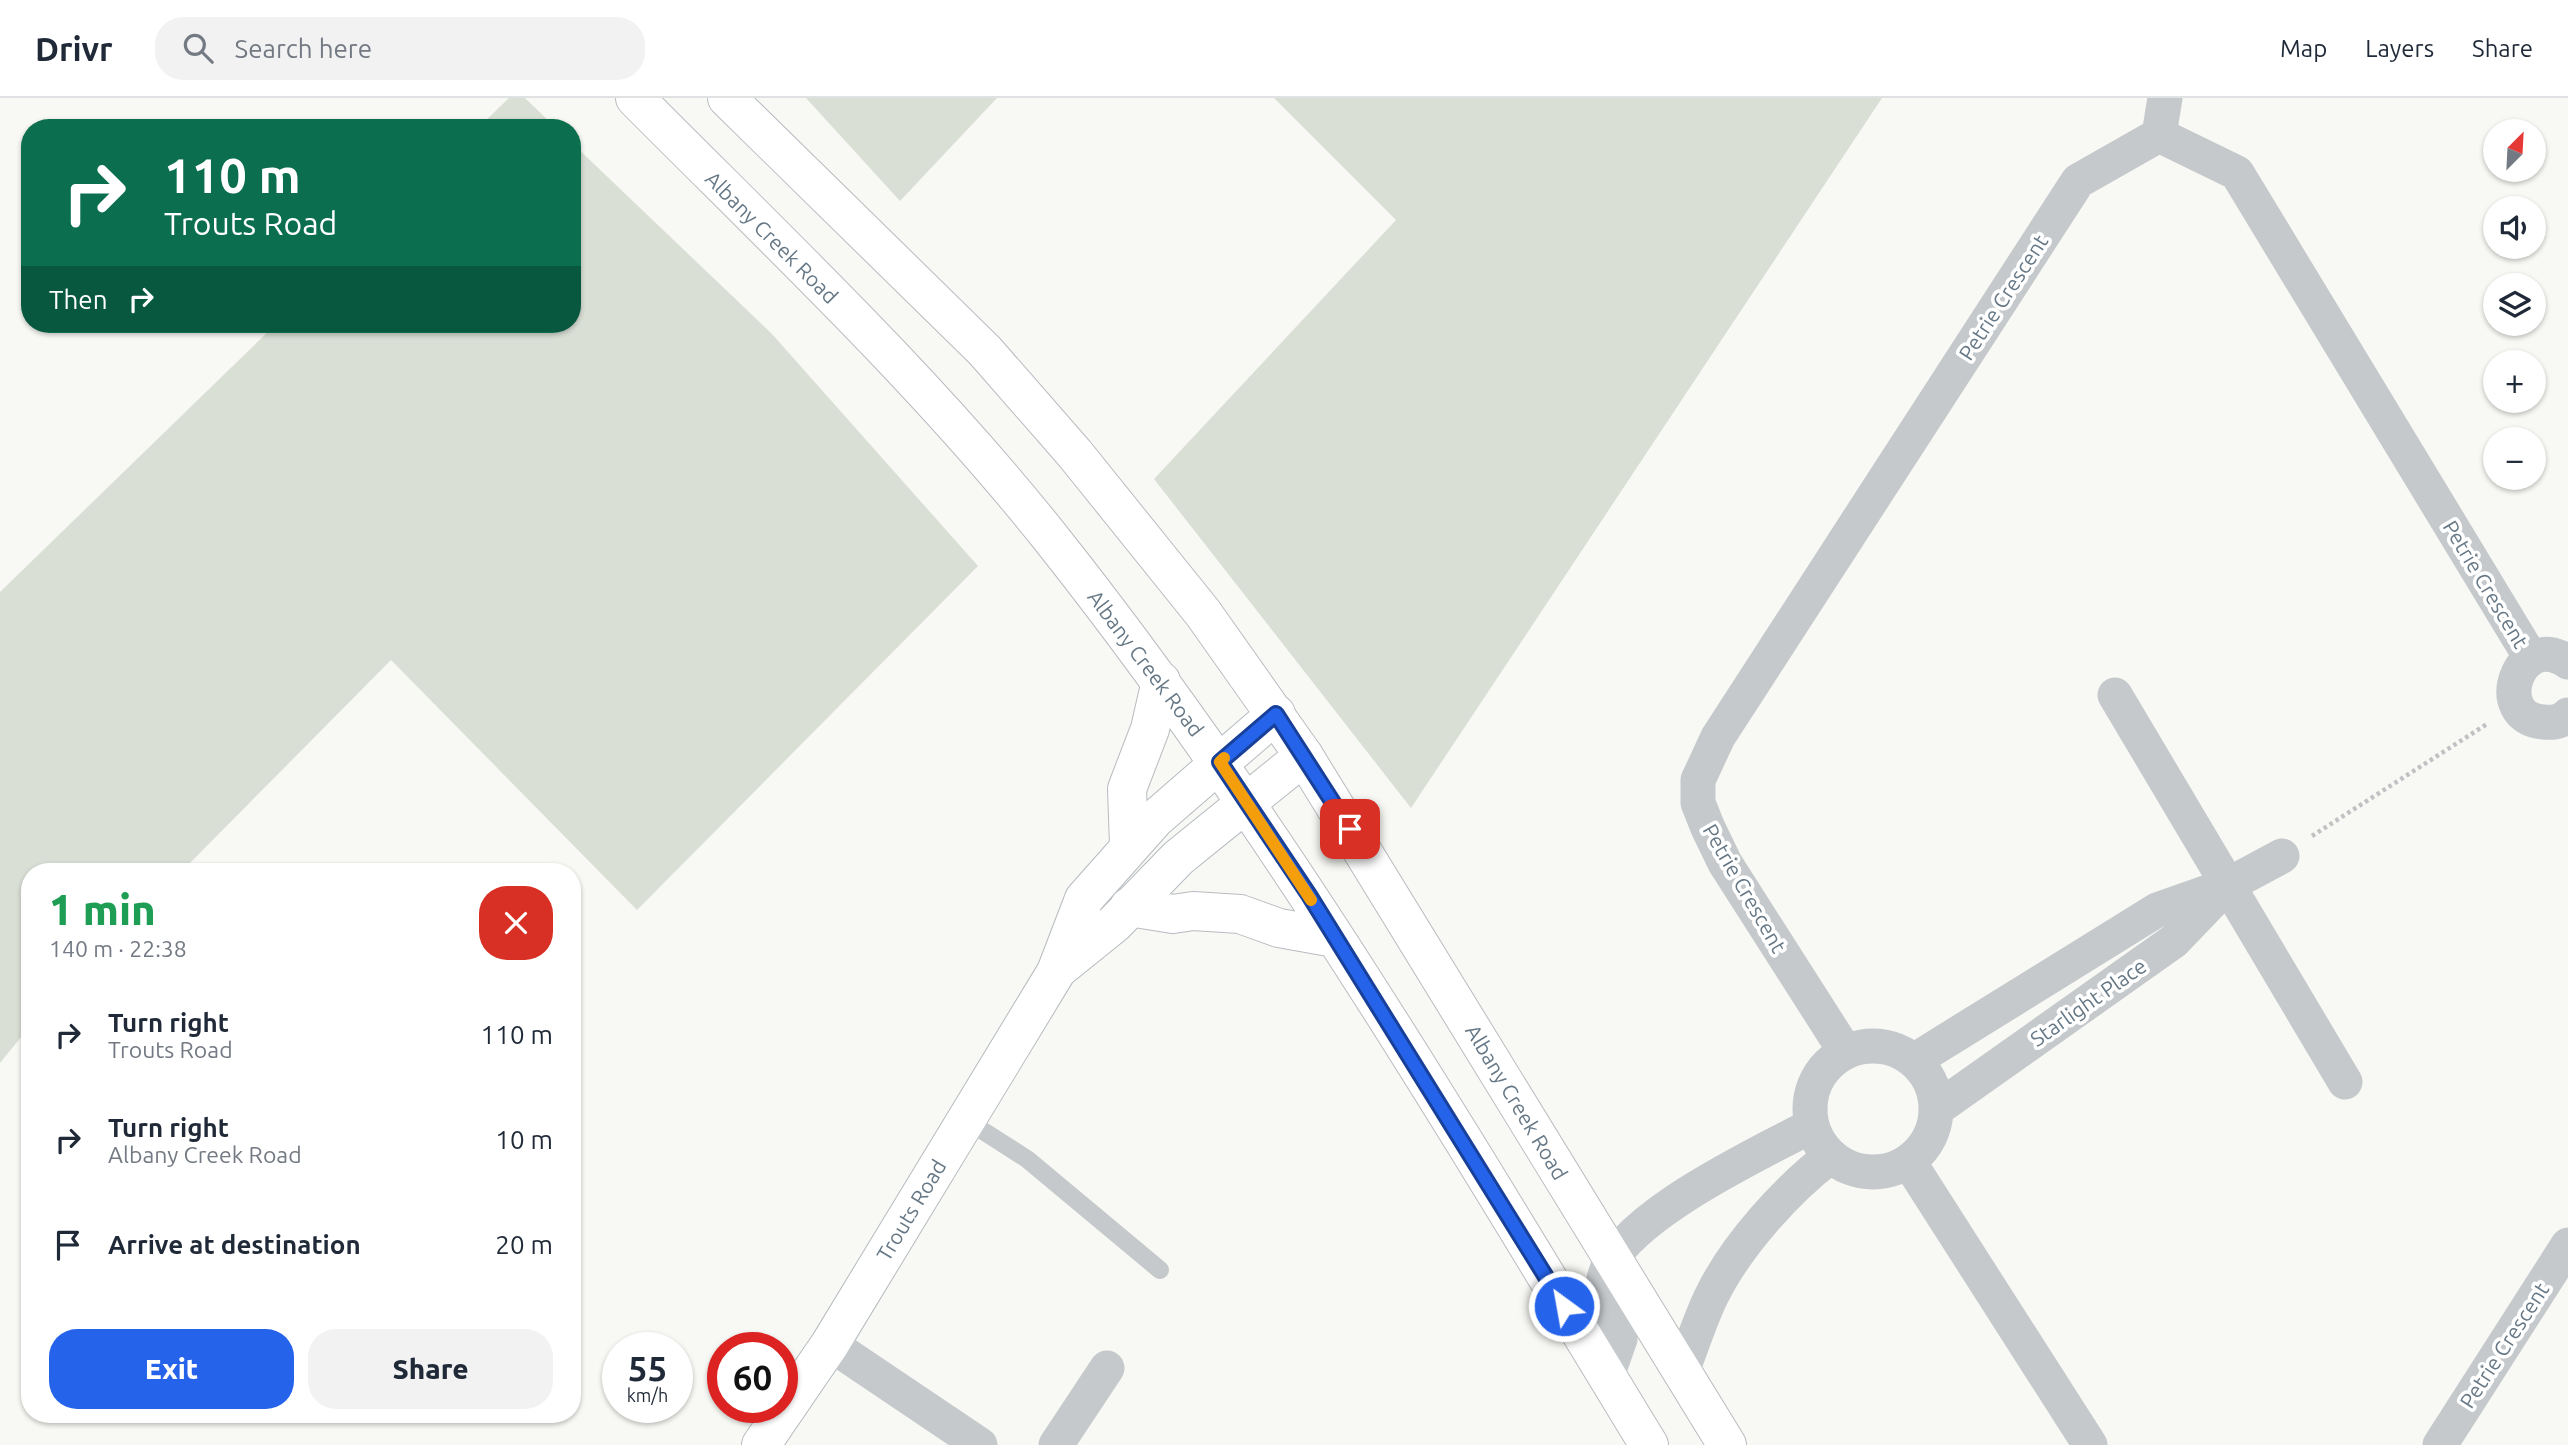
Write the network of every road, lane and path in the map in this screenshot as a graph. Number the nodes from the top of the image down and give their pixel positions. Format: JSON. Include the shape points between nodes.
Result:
{"nodes":[{"id":1,"x":635,"y":98,"type":"edge"},
{"id":2,"x":727,"y":98,"type":"edge"},
{"id":3,"x":2165,"y":98,"type":"edge"},
{"id":4,"x":2159,"y":135,"type":"junction"},
{"id":5,"x":2531,"y":658,"type":"junction"},
{"id":6,"x":2568,"y":662,"type":"edge"},
{"id":7,"x":1161,"y":681,"type":"junction"},
{"id":8,"x":2115,"y":695,"type":"dead end"},
{"id":9,"x":2517,"y":706,"type":"junction"},
{"id":10,"x":1276,"y":714,"type":"junction"},
{"id":11,"x":2566,"y":720,"type":"edge"},
{"id":12,"x":1304,"y":756,"type":"junction"},
{"id":13,"x":1220,"y":762,"type":"junction"},
{"id":14,"x":1247,"y":802,"type":"junction"},
{"id":15,"x":1129,"y":845,"type":"junction"},
{"id":16,"x":2282,"y":856,"type":"joint"},
{"id":17,"x":2228,"y":885,"type":"junction"},
{"id":18,"x":1129,"y":907,"type":"junction"},
{"id":19,"x":1335,"y":938,"type":"junction"},
{"id":20,"x":1056,"y":972,"type":"junction"},
{"id":21,"x":1845,"y":1051,"type":"junction"},
{"id":22,"x":1914,"y":1060,"type":"junction"},
{"id":23,"x":2346,"y":1082,"type":"dead end"},
{"id":24,"x":1938,"y":1108,"type":"junction"},
{"id":25,"x":966,"y":1120,"type":"junction"},
{"id":26,"x":1811,"y":1126,"type":"junction"},
{"id":27,"x":1831,"y":1156,"type":"junction"},
{"id":28,"x":1909,"y":1162,"type":"junction"},
{"id":29,"x":2568,"y":1245,"type":"edge"},
{"id":30,"x":1613,"y":1258,"type":"junction"},
{"id":31,"x":1160,"y":1270,"type":"dead end"},
{"id":32,"x":830,"y":1344,"type":"junction"},
{"id":33,"x":1107,"y":1368,"type":"dead end"},
{"id":34,"x":1682,"y":1371,"type":"junction"},
{"id":35,"x":1607,"y":1376,"type":"junction"},
{"id":36,"x":761,"y":1445,"type":"edge"},
{"id":37,"x":980,"y":1445,"type":"edge"},
{"id":38,"x":1056,"y":1445,"type":"edge"},
{"id":39,"x":1649,"y":1445,"type":"edge"},
{"id":40,"x":1727,"y":1445,"type":"edge"},
{"id":41,"x":2090,"y":1445,"type":"edge"},
{"id":42,"x":2440,"y":1445,"type":"edge"}],
"edges":[{"from":1,"to":7,"type":"main road","name":"Albany Creek Road","via":[[814,277],[973,447],[1046,532]]},
{"from":2,"to":10,"type":"main road","name":"Albany Creek Road","via":[[935,300],[1030,400],[1203,613]]},
{"from":3,"to":4,"type":"street"},
{"from":4,"to":5,"type":"street","name":"Petrie Crescent","via":[[2237,173]]},
{"from":4,"to":21,"type":"street","name":"Petrie Crescent","via":[[2078,181],[1718,737],[1698,780],[1698,803],[1725,863]]},
{"from":5,"to":6,"type":"street","name":"Petrie Crescent","via":[[2549,655]]},
{"from":5,"to":9,"type":"street","name":"Petrie Crescent","via":[[2518,671],[2513,688]]},
{"from":7,"to":13,"type":"main road","name":"Albany Creek Road"},
{"from":7,"to":15,"type":"main road","via":[[1150,729],[1127,789]]},
{"from":8,"to":17,"type":"street"},
{"from":9,"to":11,"type":"street","via":[[2537,722]]},
{"from":9,"to":16,"type":"path"},
{"from":10,"to":12,"type":"main road","name":"Albany Creek Road"},
{"from":10,"to":13,"type":"main road","name":"Trouts Road"},
{"from":12,"to":14,"type":"main road","name":"Trouts Road"},
{"from":12,"to":30,"type":"main road","name":"Albany Creek Road"},
{"from":13,"to":14,"type":"main road","name":"Albany Creek Road"},
{"from":13,"to":15,"type":"main road","name":"Trouts Road"},
{"from":14,"to":18,"type":"main road","name":"Trouts Road","via":[[1178,858]]},
{"from":14,"to":19,"type":"main road","name":"Albany Creek Road"},
{"from":15,"to":20,"type":"main road","name":"Trouts Road","via":[[1083,899]]},
{"from":16,"to":17,"type":"street","name":"Starlight Place"},
{"from":17,"to":22,"type":"street","name":"Starlight Place","via":[[2157,910]]},
{"from":17,"to":23,"type":"street"},
{"from":17,"to":24,"type":"street","name":"Starlight Place","via":[[2174,941]]},
{"from":18,"to":19,"type":"main road","via":[[1172,914],[1240,914],[1279,928]]},
{"from":18,"to":20,"type":"main road","name":"Trouts Road"},
{"from":19,"to":35,"type":"main road","name":"Albany Creek Road"},
{"from":20,"to":25,"type":"main road","name":"Trouts Road"},
{"from":21,"to":22,"type":"street","via":[[1867,1045],[1889,1047]]},
{"from":21,"to":26,"type":"street","via":[[1829,1062],[1816,1080],[1809,1110]]},
{"from":22,"to":24,"type":"street","via":[[1936,1095]]},
{"from":24,"to":28,"type":"street","via":[[1934,1130],[1923,1150]]},
{"from":25,"to":31,"type":"lane","via":[[1027,1159]]},
{"from":25,"to":32,"type":"main road","name":"Trouts Road"},
{"from":26,"to":27,"type":"street"},
{"from":26,"to":30,"type":"street","via":[[1660,1211]]},
{"from":27,"to":28,"type":"street","via":[[1866,1172],[1889,1171]]},
{"from":27,"to":34,"type":"street","via":[[1788,1192],[1727,1270],[1712,1295]]},
{"from":28,"to":41,"type":"street"},
{"from":29,"to":42,"type":"street","name":"Petrie Crescent"},
{"from":30,"to":34,"type":"main road","name":"Albany Creek Road"},
{"from":30,"to":35,"type":"street","via":[[1606,1270],[1603,1296],[1620,1339]]},
{"from":32,"to":36,"type":"main road","name":"Trouts Road"},
{"from":32,"to":37,"type":"street"},
{"from":33,"to":38,"type":"street"},
{"from":34,"to":40,"type":"main road","name":"Albany Creek Road"},
{"from":35,"to":39,"type":"main road","name":"Albany Creek Road"}]}
